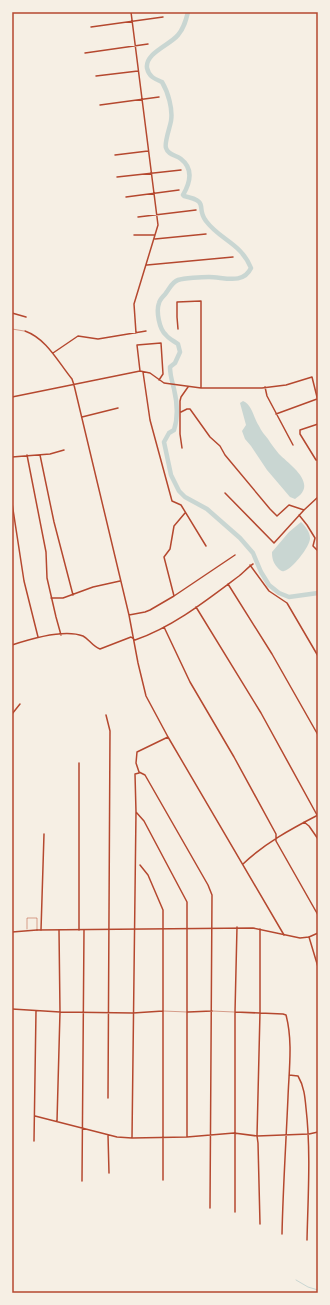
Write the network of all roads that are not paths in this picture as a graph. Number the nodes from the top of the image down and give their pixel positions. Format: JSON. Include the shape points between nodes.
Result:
{"nodes":[{"id":1,"x":131,"y":12,"type":"edge"},
{"id":2,"x":164,"y":17,"type":"dead end"},
{"id":3,"x":132,"y":21,"type":"junction"},
{"id":4,"x":90,"y":27,"type":"dead end"},
{"id":5,"x":148,"y":44,"type":"dead end"},
{"id":6,"x":135,"y":46,"type":"junction"},
{"id":7,"x":85,"y":53,"type":"dead end"},
{"id":8,"x":138,"y":71,"type":"junction"},
{"id":9,"x":96,"y":76,"type":"dead end"},
{"id":10,"x":159,"y":97,"type":"dead end"},
{"id":11,"x":142,"y":100,"type":"junction"},
{"id":12,"x":100,"y":105,"type":"dead end"},
{"id":13,"x":148,"y":151,"type":"junction"},
{"id":14,"x":115,"y":155,"type":"dead end"},
{"id":15,"x":181,"y":170,"type":"dead end"},
{"id":16,"x":151,"y":173,"type":"junction"},
{"id":17,"x":117,"y":177,"type":"dead end"},
{"id":18,"x":179,"y":190,"type":"dead end"},
{"id":19,"x":153,"y":193,"type":"junction"},
{"id":20,"x":126,"y":197,"type":"dead end"},
{"id":21,"x":196,"y":210,"type":"dead end"},
{"id":22,"x":156,"y":215,"type":"junction"},
{"id":23,"x":138,"y":217,"type":"dead end"},
{"id":24,"x":206,"y":234,"type":"dead end"},
{"id":25,"x":155,"y":235,"type":"junction"},
{"id":26,"x":134,"y":236,"type":"dead end"},
{"id":27,"x":154,"y":239,"type":"junction"},
{"id":28,"x":233,"y":257,"type":"dead end"},
{"id":29,"x":146,"y":265,"type":"junction"},
{"id":30,"x":12,"y":313,"type":"edge"},
{"id":31,"x":26,"y":317,"type":"dead end"},
{"id":32,"x":12,"y":329,"type":"edge"},
{"id":33,"x":178,"y":329,"type":"dead end"},
{"id":34,"x":25,"y":331,"type":"joint"},
{"id":35,"x":146,"y":331,"type":"dead end"},
{"id":36,"x":136,"y":333,"type":"junction"},
{"id":37,"x":53,"y":353,"type":"junction"},
{"id":38,"x":140,"y":371,"type":"junction"},
{"id":39,"x":143,"y":372,"type":"junction"},
{"id":40,"x":160,"y":380,"type":"junction"},
{"id":41,"x":74,"y":385,"type":"junction"},
{"id":42,"x":188,"y":387,"type":"junction"},
{"id":43,"x":265,"y":387,"type":"junction"},
{"id":44,"x":201,"y":388,"type":"junction"},
{"id":45,"x":12,"y":397,"type":"edge"},
{"id":46,"x":318,"y":400,"type":"edge"},
{"id":47,"x":118,"y":408,"type":"dead end"},
{"id":48,"x":181,"y":412,"type":"junction"},
{"id":49,"x":276,"y":414,"type":"junction"},
{"id":50,"x":82,"y":417,"type":"junction"},
{"id":51,"x":318,"y":424,"type":"edge"},
{"id":52,"x":293,"y":446,"type":"dead end"},
{"id":53,"x":182,"y":448,"type":"dead end"},
{"id":54,"x":64,"y":450,"type":"dead end"},
{"id":55,"x":26,"y":455,"type":"junction"},
{"id":56,"x":40,"y":455,"type":"junction"},
{"id":57,"x":12,"y":457,"type":"edge"},
{"id":58,"x":318,"y":460,"type":"edge"},
{"id":59,"x":225,"y":493,"type":"dead end"},
{"id":60,"x":318,"y":497,"type":"edge"},
{"id":61,"x":12,"y":503,"type":"edge"},
{"id":62,"x":304,"y":510,"type":"junction"},
{"id":63,"x":185,"y":512,"type":"junction"},
{"id":64,"x":299,"y":515,"type":"junction"},
{"id":65,"x":206,"y":546,"type":"dead end"},
{"id":66,"x":318,"y":551,"type":"edge"},
{"id":67,"x":235,"y":555,"type":"dead end"},
{"id":68,"x":253,"y":564,"type":"dead end"},
{"id":69,"x":250,"y":565,"type":"junction"},
{"id":70,"x":120,"y":581,"type":"junction"},
{"id":71,"x":228,"y":584,"type":"junction"},
{"id":72,"x":73,"y":595,"type":"junction"},
{"id":73,"x":174,"y":596,"type":"junction"},
{"id":74,"x":51,"y":598,"type":"junction"},
{"id":75,"x":196,"y":607,"type":"junction"},
{"id":76,"x":129,"y":614,"type":"junction"},
{"id":77,"x":164,"y":627,"type":"junction"},
{"id":78,"x":61,"y":635,"type":"junction"},
{"id":79,"x":38,"y":637,"type":"junction"},
{"id":80,"x":135,"y":640,"type":"junction"},
{"id":81,"x":12,"y":645,"type":"edge"},
{"id":82,"x":318,"y":656,"type":"edge"},
{"id":83,"x":20,"y":704,"type":"dead end"},
{"id":84,"x":12,"y":714,"type":"edge"},
{"id":85,"x":106,"y":715,"type":"dead end"},
{"id":86,"x":318,"y":736,"type":"edge"},
{"id":87,"x":168,"y":737,"type":"junction"},
{"id":88,"x":80,"y":763,"type":"dead end"},
{"id":89,"x":139,"y":772,"type":"junction"},
{"id":90,"x":136,"y":812,"type":"junction"},
{"id":91,"x":317,"y":815,"type":"edge"},
{"id":92,"x":304,"y":822,"type":"junction"},
{"id":93,"x":44,"y":834,"type":"dead end"},
{"id":94,"x":276,"y":837,"type":"junction"},
{"id":95,"x":318,"y":839,"type":"edge"},
{"id":96,"x":242,"y":864,"type":"junction"},
{"id":97,"x":140,"y":865,"type":"dead end"},
{"id":98,"x":318,"y":914,"type":"edge"},
{"id":99,"x":237,"y":927,"type":"junction"},
{"id":100,"x":134,"y":928,"type":"junction"},
{"id":101,"x":163,"y":928,"type":"junction"},
{"id":102,"x":188,"y":928,"type":"junction"},
{"id":103,"x":212,"y":928,"type":"junction"},
{"id":104,"x":109,"y":929,"type":"junction"},
{"id":105,"x":260,"y":929,"type":"junction"},
{"id":106,"x":37,"y":930,"type":"junction"},
{"id":107,"x":41,"y":930,"type":"junction"},
{"id":108,"x":59,"y":930,"type":"junction"},
{"id":109,"x":79,"y":930,"type":"junction"},
{"id":110,"x":84,"y":930,"type":"junction"},
{"id":111,"x":26,"y":931,"type":"junction"},
{"id":112,"x":12,"y":932,"type":"edge"},
{"id":113,"x":318,"y":933,"type":"edge"},
{"id":114,"x":284,"y":935,"type":"junction"},
{"id":115,"x":309,"y":937,"type":"junction"},
{"id":116,"x":318,"y":967,"type":"edge"},
{"id":117,"x":12,"y":1009,"type":"edge"},
{"id":118,"x":36,"y":1011,"type":"junction"},
{"id":119,"x":163,"y":1011,"type":"junction"},
{"id":120,"x":212,"y":1011,"type":"junction"},
{"id":121,"x":60,"y":1012,"type":"junction"},
{"id":122,"x":84,"y":1012,"type":"junction"},
{"id":123,"x":108,"y":1012,"type":"junction"},
{"id":124,"x":188,"y":1012,"type":"junction"},
{"id":125,"x":235,"y":1012,"type":"junction"},
{"id":126,"x":260,"y":1012,"type":"junction"},
{"id":127,"x":133,"y":1013,"type":"junction"},
{"id":128,"x":289,"y":1075,"type":"junction"},
{"id":129,"x":108,"y":1098,"type":"dead end"},
{"id":130,"x":35,"y":1116,"type":"junction"},
{"id":131,"x":57,"y":1121,"type":"junction"},
{"id":132,"x":83,"y":1128,"type":"junction"},
{"id":133,"x":318,"y":1132,"type":"edge"},
{"id":134,"x":234,"y":1133,"type":"junction"},
{"id":135,"x":210,"y":1134,"type":"junction"},
{"id":136,"x":309,"y":1134,"type":"junction"},
{"id":137,"x":108,"y":1135,"type":"junction"},
{"id":138,"x":286,"y":1135,"type":"junction"},
{"id":139,"x":257,"y":1136,"type":"junction"},
{"id":140,"x":163,"y":1137,"type":"junction"},
{"id":141,"x":187,"y":1137,"type":"junction"},
{"id":142,"x":132,"y":1138,"type":"junction"},
{"id":143,"x":34,"y":1141,"type":"dead end"},
{"id":144,"x":109,"y":1173,"type":"dead end"},
{"id":145,"x":163,"y":1180,"type":"dead end"},
{"id":146,"x":82,"y":1181,"type":"dead end"},
{"id":147,"x":210,"y":1208,"type":"dead end"},
{"id":148,"x":235,"y":1212,"type":"dead end"},
{"id":149,"x":260,"y":1224,"type":"dead end"},
{"id":150,"x":282,"y":1234,"type":"dead end"},
{"id":151,"x":307,"y":1240,"type":"dead end"}],
"edges":[{"from":1,"to":3,"type":"street"},
{"from":2,"to":3,"type":"street"},
{"from":3,"to":4,"type":"street"},
{"from":3,"to":6,"type":"street"},
{"from":5,"to":6,"type":"street"},
{"from":6,"to":7,"type":"street"},
{"from":6,"to":8,"type":"street"},
{"from":8,"to":9,"type":"street"},
{"from":8,"to":11,"type":"street"},
{"from":10,"to":11,"type":"street"},
{"from":11,"to":12,"type":"street"},
{"from":11,"to":13,"type":"street"},
{"from":13,"to":14,"type":"street"},
{"from":13,"to":16,"type":"street"},
{"from":15,"to":16,"type":"street"},
{"from":16,"to":17,"type":"street"},
{"from":16,"to":19,"type":"street"},
{"from":18,"to":19,"type":"street"},
{"from":19,"to":20,"type":"street"},
{"from":19,"to":22,"type":"street"},
{"from":21,"to":22,"type":"street"},
{"from":22,"to":23,"type":"street"},
{"from":22,"to":25,"type":"street","via":[[158,225]]},
{"from":24,"to":27,"type":"street"},
{"from":25,"to":26,"type":"street"},
{"from":25,"to":27,"type":"street"},
{"from":27,"to":29,"type":"street"},
{"from":28,"to":29,"type":"street"},
{"from":29,"to":36,"type":"street","via":[[134,304]]},
{"from":30,"to":31,"type":"street"},
{"from":32,"to":34,"type":"lane"},
{"from":33,"to":44,"type":"street","via":[[177,302],[201,301]]},
{"from":34,"to":37,"type":"street","via":[[43,341]]},
{"from":35,"to":36,"type":"street"},
{"from":36,"to":37,"type":"street","via":[[98,339],[78,336]]},
{"from":37,"to":41,"type":"street"},
{"from":38,"to":39,"type":"street"},
{"from":38,"to":40,"type":"street","via":[[137,345],[161,343],[163,374]]},
{"from":38,"to":41,"type":"street"},
{"from":39,"to":40,"type":"street","via":[[150,373]]},
{"from":39,"to":63,"type":"street","via":[[150,420],[172,501],[181,505]]},
{"from":40,"to":42,"type":"street"},
{"from":41,"to":45,"type":"street"},
{"from":41,"to":50,"type":"street"},
{"from":42,"to":44,"type":"street"},
{"from":42,"to":48,"type":"street","via":[[181,397]]},
{"from":43,"to":44,"type":"street"},
{"from":43,"to":46,"type":"street","via":[[286,385],[312,377]]},
{"from":43,"to":49,"type":"street"},
{"from":46,"to":49,"type":"street"},
{"from":47,"to":50,"type":"street"},
{"from":48,"to":53,"type":"street"},
{"from":48,"to":62,"type":"street","via":[[190,409],[210,438],[220,446],[277,516],[289,505]]},
{"from":49,"to":52,"type":"street"},
{"from":50,"to":70,"type":"street"},
{"from":51,"to":58,"type":"street","via":[[300,430],[300,434]]},
{"from":54,"to":56,"type":"street"},
{"from":55,"to":56,"type":"street"},
{"from":55,"to":57,"type":"street"},
{"from":55,"to":74,"type":"street","via":[[46,552]]},
{"from":56,"to":72,"type":"street"},
{"from":59,"to":64,"type":"street","via":[[274,543]]},
{"from":60,"to":62,"type":"street"},
{"from":61,"to":79,"type":"street","via":[[24,581]]},
{"from":62,"to":64,"type":"street"},
{"from":63,"to":65,"type":"street"},
{"from":63,"to":73,"type":"street","via":[[174,526],[170,549],[164,557]]},
{"from":64,"to":66,"type":"street","via":[[315,538],[313,546]]},
{"from":67,"to":73,"type":"street"},
{"from":68,"to":69,"type":"street"},
{"from":69,"to":71,"type":"street"},
{"from":69,"to":82,"type":"street","via":[[269,591],[287,603]]},
{"from":70,"to":72,"type":"street"},
{"from":70,"to":76,"type":"street"},
{"from":71,"to":75,"type":"street"},
{"from":71,"to":86,"type":"street","via":[[272,654]]},
{"from":72,"to":74,"type":"street"},
{"from":73,"to":76,"type":"street","via":[[145,612]]},
{"from":74,"to":78,"type":"street"},
{"from":75,"to":77,"type":"street"},
{"from":75,"to":91,"type":"street","via":[[261,713]]},
{"from":76,"to":80,"type":"street"},
{"from":77,"to":80,"type":"street"},
{"from":77,"to":94,"type":"street","via":[[190,682],[234,757]]},
{"from":78,"to":79,"type":"street"},
{"from":78,"to":80,"type":"street","via":[[81,635],[100,649],[131,636]]},
{"from":79,"to":81,"type":"street"},
{"from":80,"to":87,"type":"street","via":[[144,690]]},
{"from":83,"to":84,"type":"street"},
{"from":85,"to":104,"type":"street","via":[[110,731]]},
{"from":87,"to":89,"type":"street","via":[[137,752],[136,763]]},
{"from":87,"to":96,"type":"street"},
{"from":88,"to":109,"type":"street"},
{"from":89,"to":90,"type":"street","via":[[135,774]]},
{"from":89,"to":103,"type":"street","via":[[145,775],[208,885],[212,895]]},
{"from":90,"to":100,"type":"street"},
{"from":90,"to":102,"type":"street","via":[[144,821],[184,895],[187,902]]},
{"from":91,"to":92,"type":"street"},
{"from":92,"to":94,"type":"street"},
{"from":92,"to":95,"type":"street"},
{"from":93,"to":107,"type":"street"},
{"from":94,"to":96,"type":"street"},
{"from":94,"to":98,"type":"street"},
{"from":96,"to":114,"type":"street"},
{"from":97,"to":101,"type":"street","via":[[148,875],[163,910]]},
{"from":99,"to":103,"type":"street"},
{"from":99,"to":105,"type":"street"},
{"from":99,"to":125,"type":"street"},
{"from":100,"to":101,"type":"street"},
{"from":100,"to":104,"type":"street"},
{"from":100,"to":127,"type":"street"},
{"from":101,"to":102,"type":"street"},
{"from":101,"to":119,"type":"street"},
{"from":102,"to":103,"type":"street"},
{"from":102,"to":124,"type":"street"},
{"from":103,"to":120,"type":"street"},
{"from":104,"to":110,"type":"street"},
{"from":104,"to":123,"type":"street"},
{"from":105,"to":114,"type":"street"},
{"from":105,"to":126,"type":"street"},
{"from":106,"to":107,"type":"street"},
{"from":106,"to":111,"type":"street"},
{"from":106,"to":111,"type":"lane","via":[[37,918],[27,918]]},
{"from":107,"to":108,"type":"street"},
{"from":108,"to":109,"type":"street"},
{"from":108,"to":121,"type":"street"},
{"from":109,"to":110,"type":"street"},
{"from":110,"to":122,"type":"street"},
{"from":111,"to":112,"type":"street"},
{"from":113,"to":115,"type":"street"},
{"from":114,"to":115,"type":"street"},
{"from":115,"to":116,"type":"street"},
{"from":117,"to":118,"type":"street"},
{"from":118,"to":121,"type":"street"},
{"from":118,"to":130,"type":"street"},
{"from":119,"to":124,"type":"lane"},
{"from":119,"to":127,"type":"street"},
{"from":119,"to":140,"type":"street"},
{"from":120,"to":124,"type":"street"},
{"from":120,"to":125,"type":"lane"},
{"from":120,"to":135,"type":"street"},
{"from":121,"to":122,"type":"street"},
{"from":121,"to":131,"type":"street"},
{"from":122,"to":123,"type":"street"},
{"from":122,"to":132,"type":"street"},
{"from":123,"to":127,"type":"street"},
{"from":123,"to":129,"type":"street"},
{"from":124,"to":141,"type":"street"},
{"from":125,"to":126,"type":"street"},
{"from":125,"to":134,"type":"street"},
{"from":126,"to":128,"type":"street","via":[[286,1015],[290,1036]]},
{"from":126,"to":139,"type":"street"},
{"from":127,"to":142,"type":"street"},
{"from":128,"to":136,"type":"street","via":[[298,1076],[302,1082]]},
{"from":128,"to":138,"type":"street"},
{"from":130,"to":131,"type":"street"},
{"from":130,"to":143,"type":"street"},
{"from":131,"to":132,"type":"street"},
{"from":132,"to":137,"type":"street"},
{"from":132,"to":146,"type":"street"},
{"from":133,"to":136,"type":"street"},
{"from":134,"to":135,"type":"street"},
{"from":134,"to":139,"type":"street"},
{"from":134,"to":148,"type":"street"},
{"from":135,"to":141,"type":"street"},
{"from":135,"to":147,"type":"street"},
{"from":136,"to":138,"type":"street"},
{"from":136,"to":151,"type":"street"},
{"from":137,"to":142,"type":"street"},
{"from":137,"to":144,"type":"street"},
{"from":138,"to":139,"type":"street"},
{"from":138,"to":150,"type":"street"},
{"from":139,"to":149,"type":"street"},
{"from":140,"to":141,"type":"street"},
{"from":140,"to":142,"type":"street"},
{"from":140,"to":145,"type":"street"}]}
